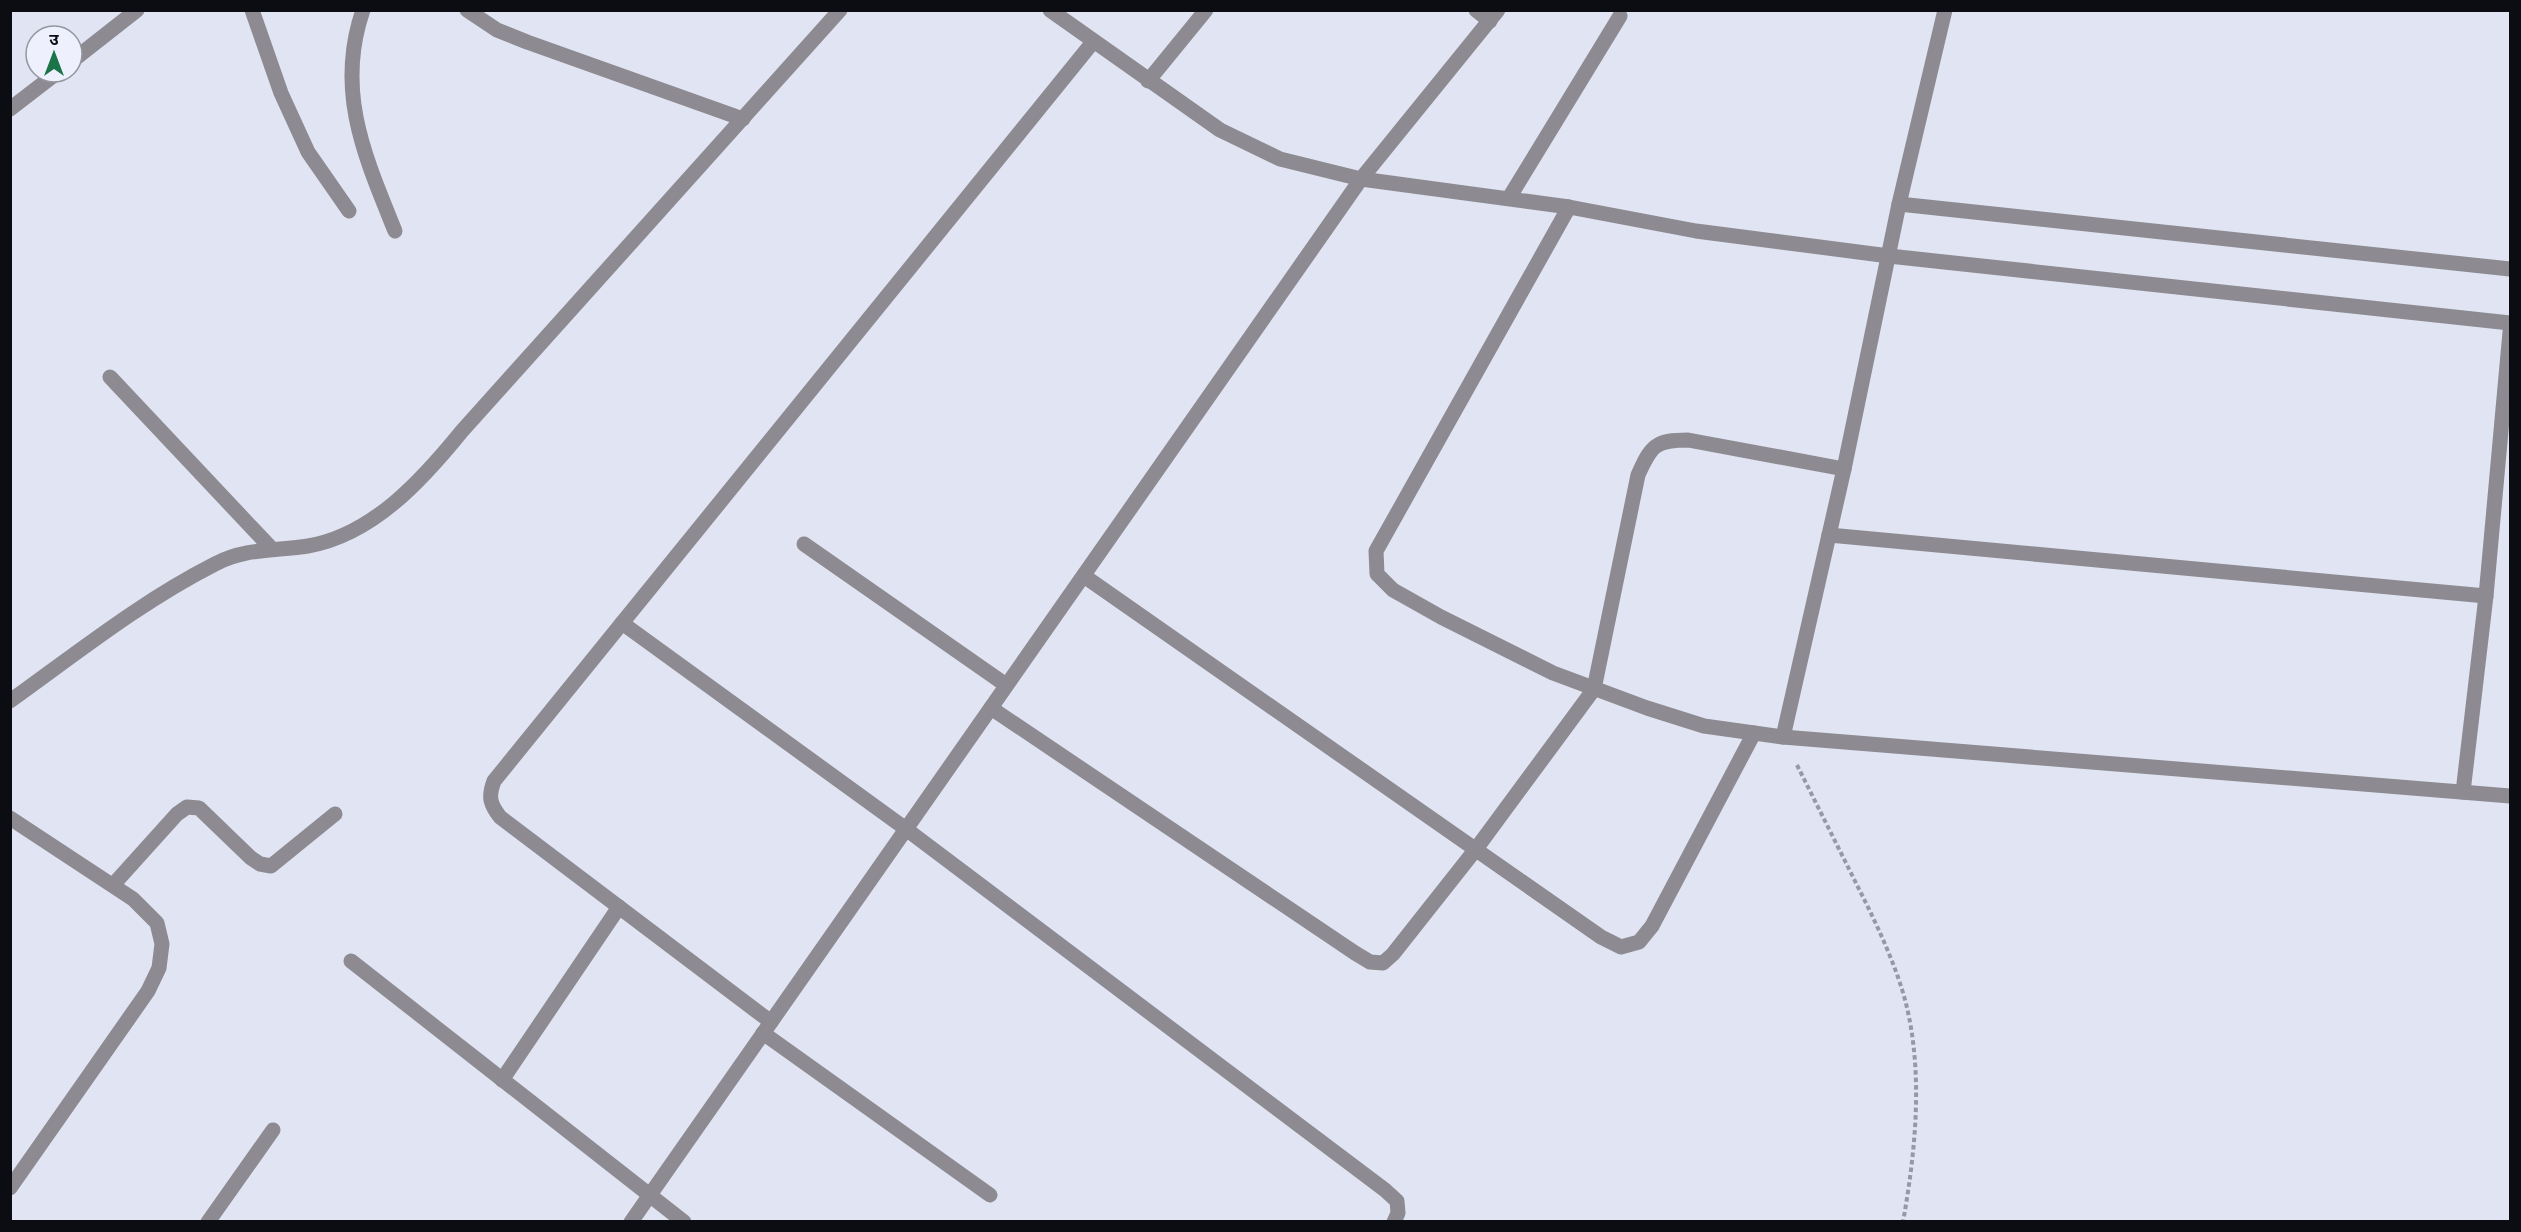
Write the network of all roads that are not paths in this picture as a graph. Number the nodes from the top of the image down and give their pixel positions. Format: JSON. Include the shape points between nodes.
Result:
{"nodes":[{"id":1,"x":137,"y":10,"type":"edge"},
{"id":2,"x":252,"y":10,"type":"edge"},
{"id":3,"x":363,"y":10,"type":"edge"},
{"id":4,"x":467,"y":10,"type":"edge"},
{"id":5,"x":840,"y":10,"type":"edge"},
{"id":6,"x":1050,"y":10,"type":"edge"},
{"id":7,"x":1206,"y":10,"type":"edge"},
{"id":8,"x":1476,"y":10,"type":"edge"},
{"id":9,"x":1945,"y":10,"type":"edge"},
{"id":10,"x":1494,"y":16,"type":"edge"},
{"id":11,"x":1620,"y":16,"type":"dead end"},
{"id":12,"x":1093,"y":42,"type":"junction"},
{"id":13,"x":84,"y":52,"type":"edge"},
{"id":14,"x":1148,"y":81,"type":"junction"},
{"id":15,"x":42,"y":84,"type":"edge"},
{"id":16,"x":10,"y":109,"type":"edge"},
{"id":17,"x":743,"y":119,"type":"junction"},
{"id":18,"x":1361,"y":179,"type":"junction"},
{"id":19,"x":1509,"y":198,"type":"junction"},
{"id":20,"x":1899,"y":204,"type":"junction"},
{"id":21,"x":1569,"y":207,"type":"junction"},
{"id":22,"x":349,"y":211,"type":"dead end"},
{"id":23,"x":395,"y":231,"type":"dead end"},
{"id":24,"x":1889,"y":256,"type":"junction"},
{"id":25,"x":2511,"y":269,"type":"edge"},
{"id":26,"x":2511,"y":323,"type":"edge"},
{"id":27,"x":2511,"y":332,"type":"edge"},
{"id":28,"x":110,"y":378,"type":"dead end"},
{"id":29,"x":1844,"y":469,"type":"junction"},
{"id":30,"x":1828,"y":535,"type":"junction"},
{"id":31,"x":804,"y":544,"type":"dead end"},
{"id":32,"x":271,"y":548,"type":"junction"},
{"id":33,"x":1084,"y":576,"type":"junction"},
{"id":34,"x":2486,"y":596,"type":"junction"},
{"id":35,"x":622,"y":622,"type":"junction"},
{"id":36,"x":1006,"y":685,"type":"junction"},
{"id":37,"x":1594,"y":689,"type":"junction"},
{"id":38,"x":10,"y":701,"type":"edge"},
{"id":39,"x":991,"y":708,"type":"junction"},
{"id":40,"x":1754,"y":733,"type":"junction"},
{"id":41,"x":1783,"y":737,"type":"junction"},
{"id":42,"x":2463,"y":792,"type":"junction"},
{"id":43,"x":2511,"y":796,"type":"edge"},
{"id":44,"x":335,"y":814,"type":"dead end"},
{"id":45,"x":10,"y":818,"type":"edge"},
{"id":46,"x":906,"y":829,"type":"junction"},
{"id":47,"x":1476,"y":849,"type":"junction"},
{"id":48,"x":112,"y":885,"type":"junction"},
{"id":49,"x":619,"y":907,"type":"junction"},
{"id":50,"x":351,"y":962,"type":"dead end"},
{"id":51,"x":767,"y":1028,"type":"junction"},
{"id":52,"x":502,"y":1080,"type":"junction"},
{"id":53,"x":273,"y":1130,"type":"dead end"},
{"id":54,"x":10,"y":1188,"type":"edge"},
{"id":55,"x":650,"y":1194,"type":"junction"},
{"id":56,"x":990,"y":1195,"type":"dead end"},
{"id":57,"x":208,"y":1221,"type":"edge"},
{"id":58,"x":631,"y":1221,"type":"edge"},
{"id":59,"x":684,"y":1221,"type":"edge"},
{"id":60,"x":1394,"y":1221,"type":"edge"}],
"edges":[{"from":1,"to":13,"type":"street"},
{"from":2,"to":22,"type":"street","via":[[303,142],[324,179]]},
{"from":3,"to":23,"type":"street","via":[[352,52],[352,96],[364,152]]},
{"from":4,"to":17,"type":"street","via":[[497,30],[527,42]]},
{"from":5,"to":17,"type":"street"},
{"from":6,"to":12,"type":"street"},
{"from":7,"to":14,"type":"street"},
{"from":8,"to":10,"type":"street"},
{"from":9,"to":20,"type":"street"},
{"from":10,"to":18,"type":"street"},
{"from":11,"to":19,"type":"street"},
{"from":12,"to":14,"type":"street"},
{"from":12,"to":35,"type":"street"},
{"from":14,"to":18,"type":"street","via":[[1220,130],[1280,159]]},
{"from":15,"to":16,"type":"street"},
{"from":17,"to":32,"type":"street","via":[[429,471],[368,521],[335,538],[308,546]]},
{"from":18,"to":19,"type":"street"},
{"from":18,"to":33,"type":"street"},
{"from":19,"to":21,"type":"street"},
{"from":20,"to":24,"type":"street"},
{"from":20,"to":25,"type":"street"},
{"from":21,"to":24,"type":"street","via":[[1696,231]]},
{"from":21,"to":37,"type":"street","via":[[1376,551],[1377,574],[1394,590],[1441,617]]},
{"from":24,"to":26,"type":"street"},
{"from":24,"to":29,"type":"street"},
{"from":27,"to":34,"type":"street"},
{"from":28,"to":32,"type":"street"},
{"from":29,"to":30,"type":"street"},
{"from":29,"to":37,"type":"street","via":[[1688,440],[1657,444],[1638,475]]},
{"from":30,"to":34,"type":"street"},
{"from":30,"to":41,"type":"street"},
{"from":31,"to":36,"type":"street"},
{"from":32,"to":38,"type":"street","via":[[217,562],[164,591]]},
{"from":33,"to":36,"type":"street"},
{"from":33,"to":47,"type":"street"},
{"from":34,"to":42,"type":"street"},
{"from":35,"to":46,"type":"street"},
{"from":35,"to":49,"type":"street","via":[[494,781],[490,791],[490,803],[500,817]]},
{"from":36,"to":39,"type":"street"},
{"from":37,"to":40,"type":"street","via":[[1704,726]]},
{"from":37,"to":47,"type":"street"},
{"from":39,"to":46,"type":"street"},
{"from":39,"to":47,"type":"street","via":[[1370,962],[1383,963],[1394,954]]},
{"from":40,"to":41,"type":"street"},
{"from":40,"to":47,"type":"street","via":[[1640,942],[1621,947],[1601,937]]},
{"from":41,"to":42,"type":"street"},
{"from":42,"to":43,"type":"street"},
{"from":44,"to":48,"type":"street","via":[[271,866],[251,858],[199,808],[187,807]]},
{"from":45,"to":48,"type":"street"},
{"from":46,"to":51,"type":"street"},
{"from":46,"to":60,"type":"street","via":[[1385,1190],[1397,1201]]},
{"from":48,"to":54,"type":"street","via":[[157,923],[162,944],[159,968],[148,991]]},
{"from":49,"to":51,"type":"street"},
{"from":49,"to":52,"type":"street"},
{"from":50,"to":52,"type":"street"},
{"from":51,"to":55,"type":"street"},
{"from":51,"to":56,"type":"street"},
{"from":52,"to":55,"type":"street"},
{"from":53,"to":57,"type":"street"},
{"from":55,"to":58,"type":"street"},
{"from":55,"to":59,"type":"street"}]}
